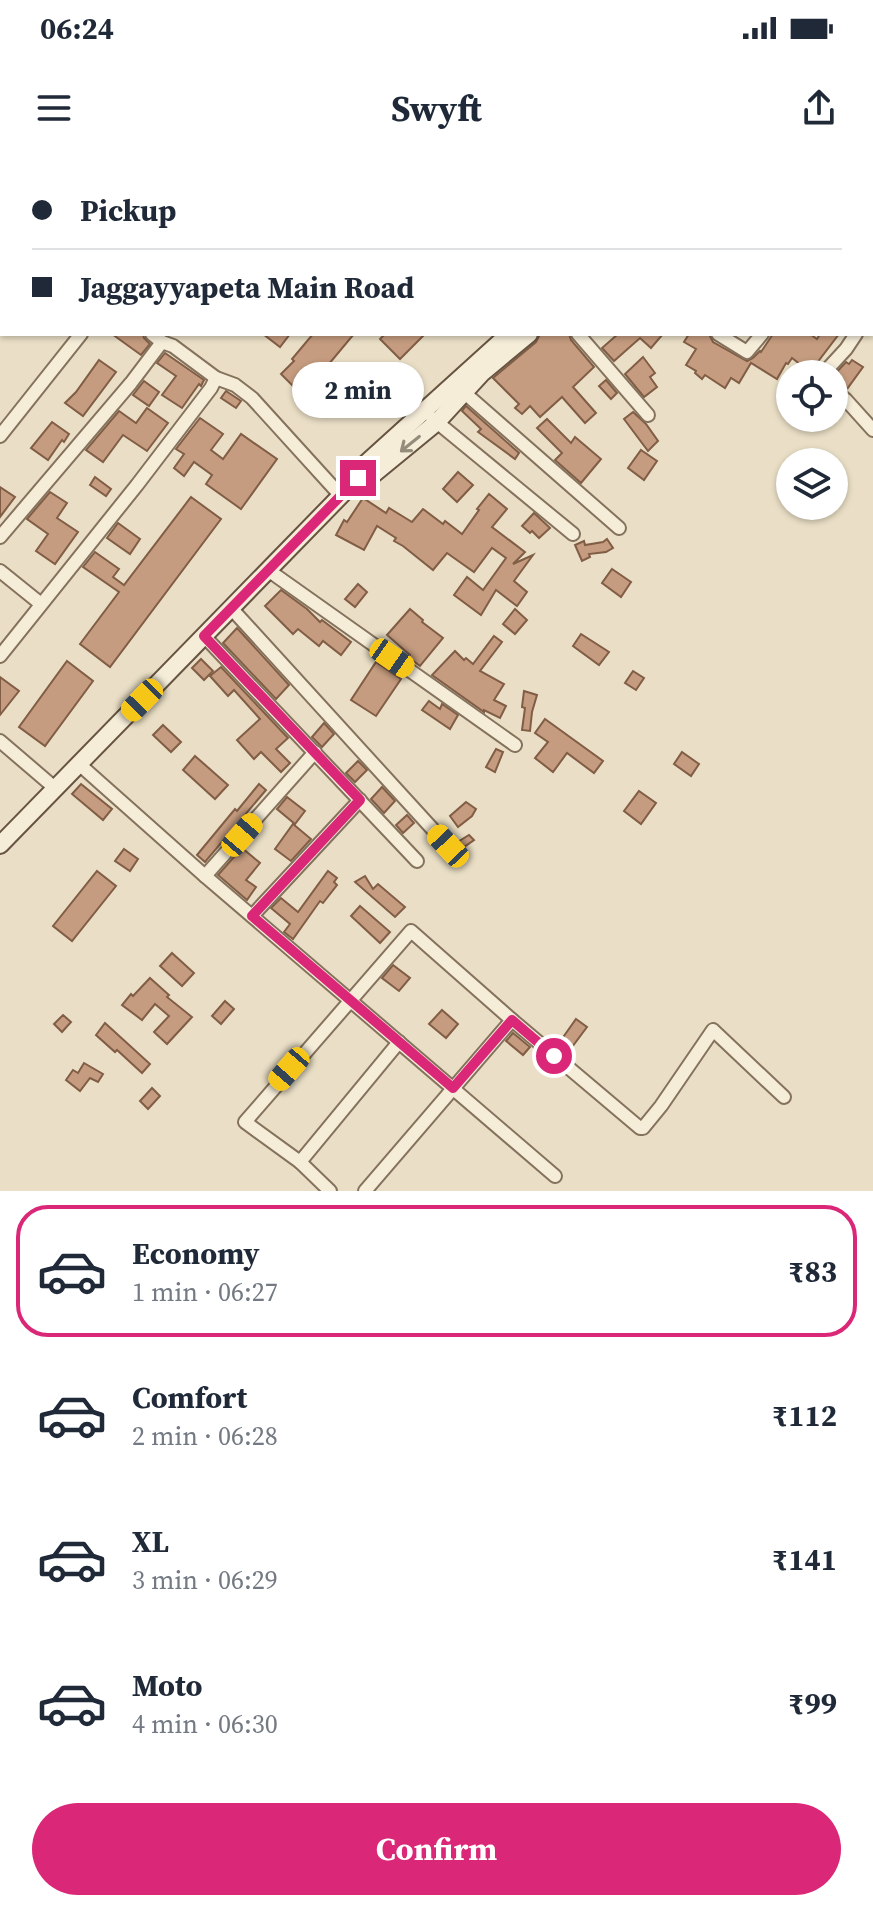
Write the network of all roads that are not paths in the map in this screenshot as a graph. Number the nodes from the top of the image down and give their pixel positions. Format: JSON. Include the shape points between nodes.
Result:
{"nodes":[{"id":1,"x":79,"y":336,"type":"edge"},
{"id":2,"x":503,"y":336,"type":"edge"},
{"id":3,"x":527,"y":336,"type":"edge"},
{"id":4,"x":580,"y":336,"type":"edge"},
{"id":5,"x":721,"y":336,"type":"edge"},
{"id":6,"x":760,"y":336,"type":"edge"},
{"id":7,"x":855,"y":336,"type":"edge"},
{"id":8,"x":157,"y":338,"type":"edge"},
{"id":9,"x":836,"y":360,"type":"edge"},
{"id":10,"x":216,"y":378,"type":"junction"},
{"id":11,"x":459,"y":388,"type":"junction"},
{"id":12,"x":848,"y":402,"type":"edge"},
{"id":13,"x":648,"y":415,"type":"dead end"},
{"id":14,"x":430,"y":416,"type":"junction"},
{"id":15,"x":873,"y":430,"type":"edge"},
{"id":16,"x":0,"y":436,"type":"edge"},
{"id":17,"x":341,"y":496,"type":"junction"},
{"id":18,"x":619,"y":528,"type":"dead end"},
{"id":19,"x":573,"y":534,"type":"dead end"},
{"id":20,"x":0,"y":537,"type":"edge"},
{"id":21,"x":268,"y":570,"type":"junction"},
{"id":22,"x":0,"y":571,"type":"edge"},
{"id":23,"x":41,"y":604,"type":"junction"},
{"id":24,"x":231,"y":608,"type":"junction"},
{"id":25,"x":204,"y":636,"type":"junction"},
{"id":26,"x":0,"y":656,"type":"edge"},
{"id":27,"x":0,"y":741,"type":"edge"},
{"id":28,"x":515,"y":745,"type":"dead end"},
{"id":29,"x":315,"y":752,"type":"junction"},
{"id":30,"x":79,"y":764,"type":"junction"},
{"id":31,"x":56,"y":789,"type":"junction"},
{"id":32,"x":360,"y":800,"type":"junction"},
{"id":33,"x":0,"y":845,"type":"edge"},
{"id":34,"x":448,"y":846,"type":"dead end"},
{"id":35,"x":417,"y":861,"type":"dead end"},
{"id":36,"x":205,"y":876,"type":"junction"},
{"id":37,"x":252,"y":916,"type":"junction"},
{"id":38,"x":350,"y":1000,"type":"junction"},
{"id":39,"x":512,"y":1020,"type":"junction"},
{"id":40,"x":399,"y":1042,"type":"junction"},
{"id":41,"x":453,"y":1088,"type":"junction"},
{"id":42,"x":784,"y":1097,"type":"dead end"},
{"id":43,"x":300,"y":1162,"type":"junction"},
{"id":44,"x":555,"y":1176,"type":"dead end"},
{"id":45,"x":330,"y":1191,"type":"edge"},
{"id":46,"x":365,"y":1191,"type":"edge"}],
"edges":[{"from":1,"to":16,"type":"street"},
{"from":2,"to":11,"type":"main road"},
{"from":3,"to":11,"type":"main road"},
{"from":4,"to":13,"type":"street"},
{"from":5,"to":6,"type":"street","via":[[747,352]]},
{"from":7,"to":9,"type":"street"},
{"from":8,"to":10,"type":"street"},
{"from":8,"to":20,"type":"street","via":[[131,383]]},
{"from":10,"to":17,"type":"street","via":[[252,398]]},
{"from":10,"to":23,"type":"street"},
{"from":11,"to":14,"type":"main road"},
{"from":11,"to":18,"type":"street"},
{"from":12,"to":15,"type":"street"},
{"from":14,"to":17,"type":"main road","via":[[370,477],[358,478]]},
{"from":14,"to":19,"type":"street"},
{"from":17,"to":21,"type":"main road"},
{"from":21,"to":24,"type":"main road"},
{"from":21,"to":28,"type":"street"},
{"from":22,"to":23,"type":"street"},
{"from":23,"to":26,"type":"street"},
{"from":24,"to":25,"type":"main road"},
{"from":24,"to":34,"type":"street"},
{"from":25,"to":29,"type":"street"},
{"from":25,"to":30,"type":"main road"},
{"from":27,"to":31,"type":"street"},
{"from":29,"to":32,"type":"street"},
{"from":29,"to":36,"type":"street"},
{"from":30,"to":31,"type":"main road"},
{"from":30,"to":36,"type":"street"},
{"from":31,"to":33,"type":"main road"},
{"from":32,"to":35,"type":"street"},
{"from":32,"to":37,"type":"street"},
{"from":36,"to":37,"type":"street"},
{"from":37,"to":38,"type":"street"},
{"from":38,"to":39,"type":"street","via":[[411,931]]},
{"from":38,"to":40,"type":"street"},
{"from":38,"to":43,"type":"street","via":[[245,1122]]},
{"from":39,"to":41,"type":"street"},
{"from":39,"to":42,"type":"street","via":[[640,1128],[713,1030]]},
{"from":40,"to":41,"type":"street"},
{"from":40,"to":43,"type":"street"},
{"from":41,"to":44,"type":"street"},
{"from":41,"to":46,"type":"street"},
{"from":43,"to":45,"type":"street"}]}
